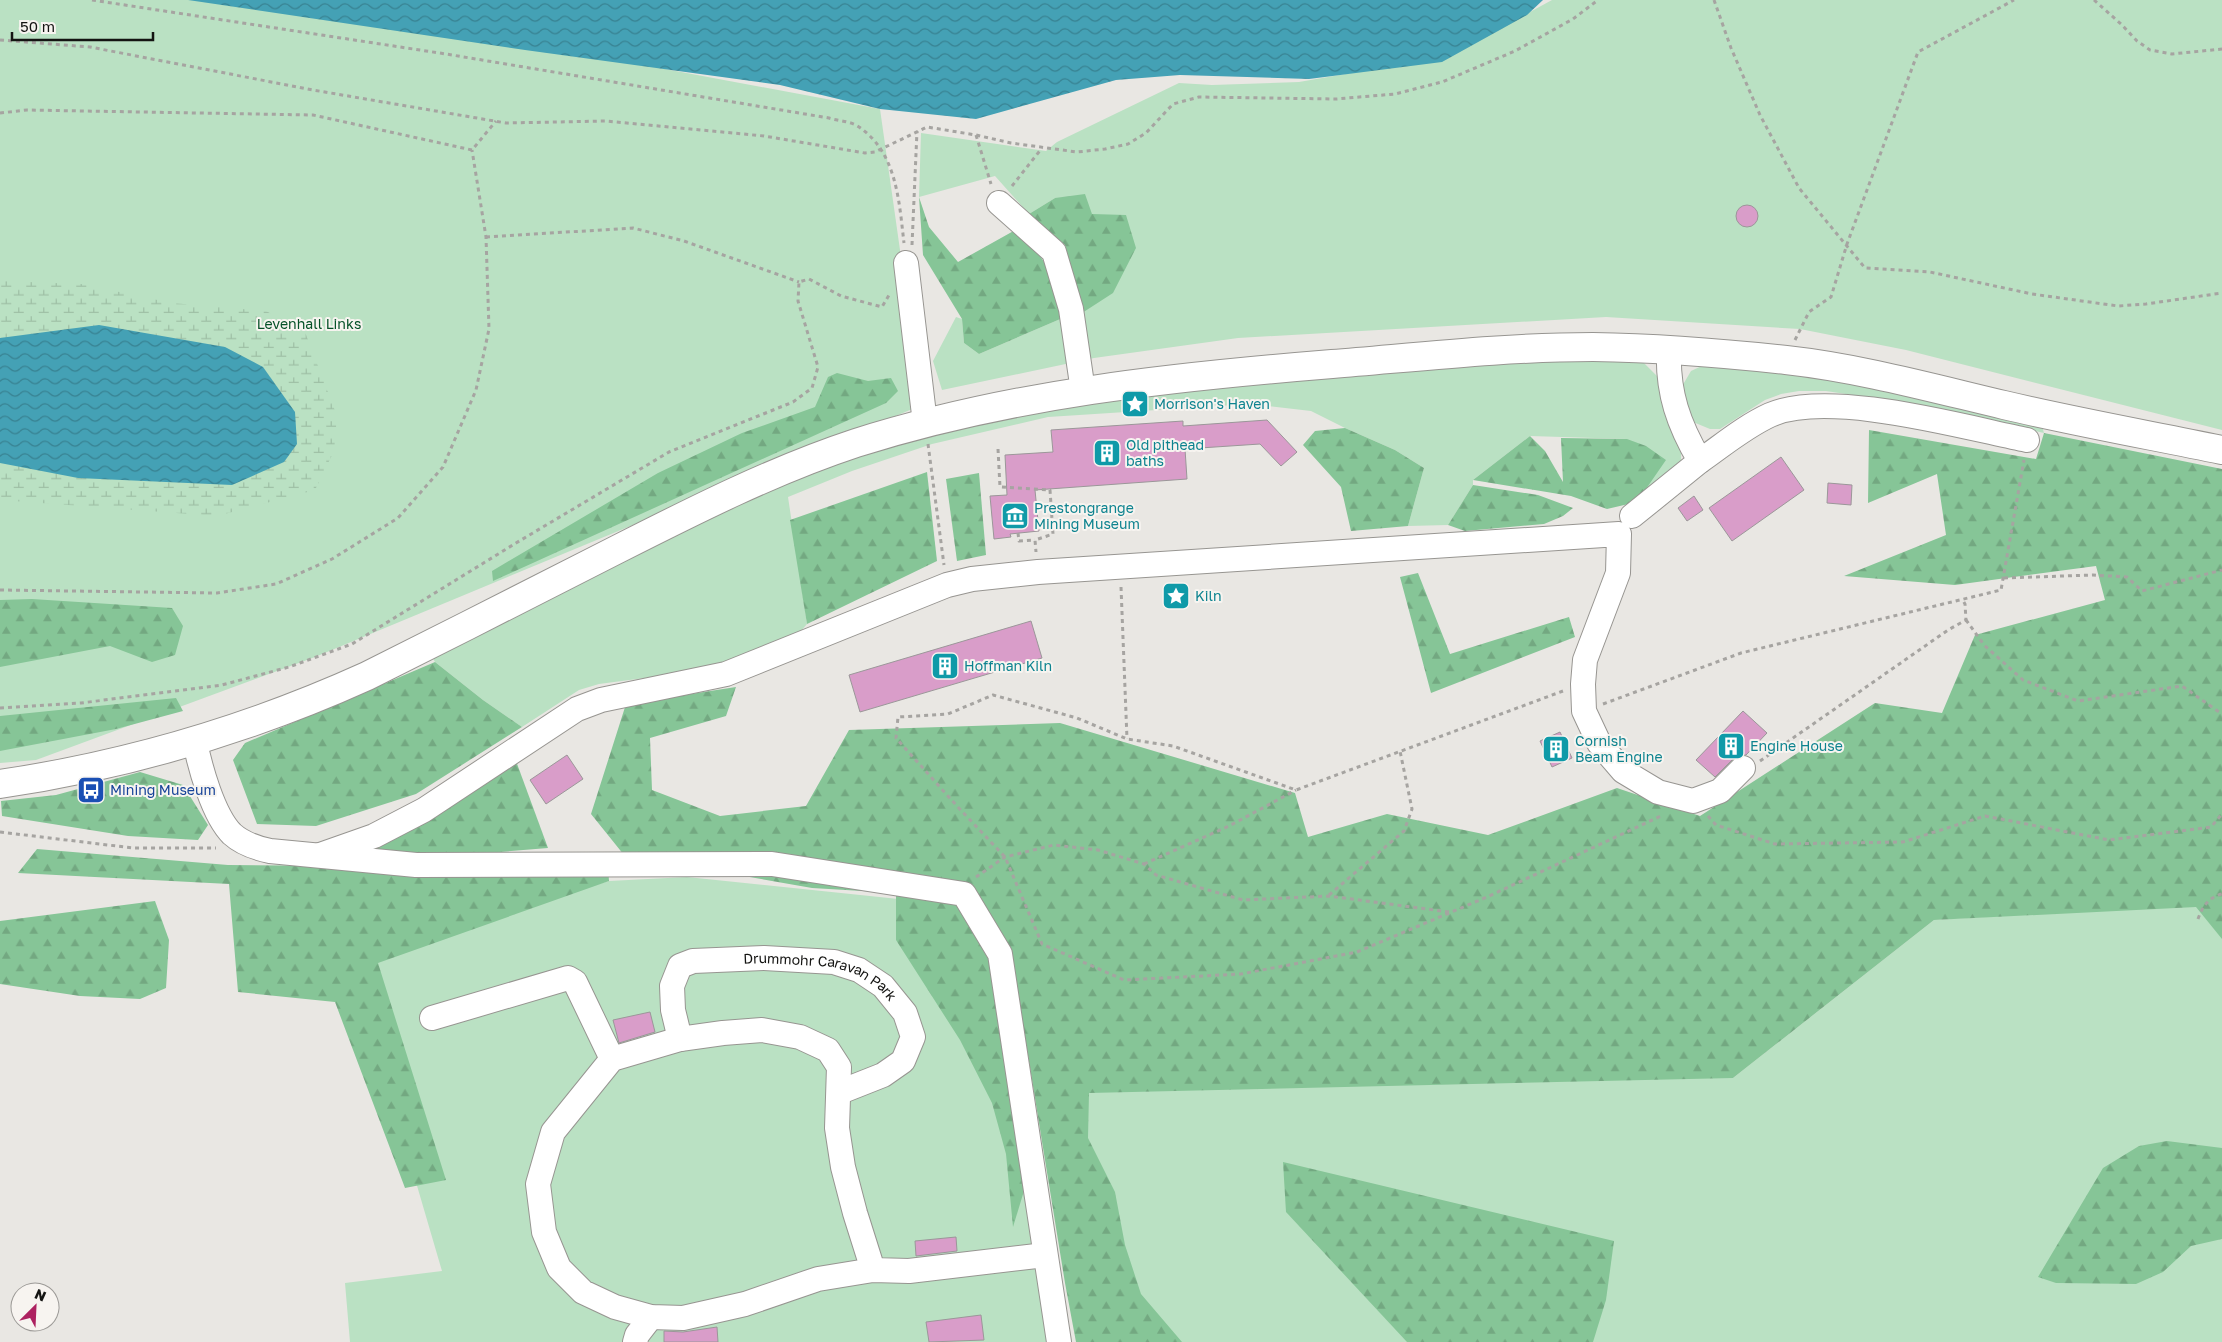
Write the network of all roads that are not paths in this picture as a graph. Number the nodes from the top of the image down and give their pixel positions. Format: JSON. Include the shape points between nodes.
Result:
{"nodes":[{"id":1,"x":1000,"y":203,"type":"road end"},
{"id":2,"x":906,"y":263,"type":"road end"},
{"id":3,"x":1669,"y":349,"type":"junction"},
{"id":4,"x":1083,"y":391,"type":"junction"},
{"id":5,"x":925,"y":423,"type":"junction"},
{"id":6,"x":2027,"y":440,"type":"road end"},
{"id":7,"x":2222,"y":450,"type":"edge"},
{"id":8,"x":1700,"y":461,"type":"junction"},
{"id":9,"x":1632,"y":516,"type":"dead end"},
{"id":10,"x":194,"y":742,"type":"junction"},
{"id":11,"x":1744,"y":768,"type":"road end"},
{"id":12,"x":0,"y":784,"type":"edge"},
{"id":13,"x":320,"y":855,"type":"junction"},
{"id":14,"x":432,"y":1018,"type":"dead end"},
{"id":15,"x":680,"y":1039,"type":"junction"},
{"id":16,"x":612,"y":1059,"type":"junction"},
{"id":17,"x":840,"y":1092,"type":"junction"},
{"id":18,"x":1045,"y":1255,"type":"junction"},
{"id":19,"x":873,"y":1270,"type":"junction"},
{"id":20,"x":650,"y":1318,"type":"junction"},
{"id":21,"x":634,"y":1342,"type":"edge"},
{"id":22,"x":1059,"y":1342,"type":"edge"}],
"edges":[{"from":1,"to":4,"type":"street","via":[[1054,252],[1071,309]]},
{"from":2,"to":5,"type":"street"},
{"from":3,"to":4,"type":"main road","via":[[1591,347],[1514,350],[1239,372]]},
{"from":3,"to":7,"type":"main road","via":[[1792,360]]},
{"from":3,"to":8,"type":"street","via":[[1672,398],[1683,432]]},
{"from":4,"to":5,"type":"main road","via":[[1004,404]]},
{"from":5,"to":10,"type":"main road","via":[[852,445],[762,480],[367,676],[316,699]]},
{"from":6,"to":8,"type":"street","via":[[1880,410],[1804,406],[1771,414]]},
{"from":8,"to":9,"type":"street"},
{"from":10,"to":12,"type":"main road","via":[[130,759]]},
{"from":10,"to":13,"type":"street","via":[[221,819],[232,834],[252,847],[270,852]]},
{"from":11,"to":13,"type":"street","via":[[1720,791],[1693,801],[1658,792],[1623,772],[1599,743],[1584,711],[1585,660],[1618,573],[1619,534],[1038,572],[947,585],[726,674],[602,700],[577,709],[424,810],[374,836]]},
{"from":13,"to":18,"type":"street","via":[[416,866],[772,864],[964,894],[1000,954]]},
{"from":14,"to":16,"type":"street","via":[[568,978],[575,982]]},
{"from":15,"to":16,"type":"street"},
{"from":15,"to":17,"type":"street","via":[[762,1030],[800,1037],[828,1050],[839,1067]]},
{"from":15,"to":17,"type":"street","name":"Drummohr Caravan Park","via":[[673,1010],[672,986],[680,966],[693,961],[764,958],[834,962],[859,970],[883,986],[905,1013],[913,1037],[903,1061],[883,1075]]},
{"from":16,"to":20,"type":"street","via":[[553,1132],[538,1184],[544,1232],[559,1268],[583,1292]]},
{"from":17,"to":19,"type":"street","via":[[838,1128],[843,1167]]},
{"from":18,"to":19,"type":"street","via":[[910,1272]]},
{"from":18,"to":22,"type":"street"},
{"from":19,"to":20,"type":"street","via":[[818,1279],[746,1304],[683,1318]]},
{"from":20,"to":21,"type":"street"}]}
